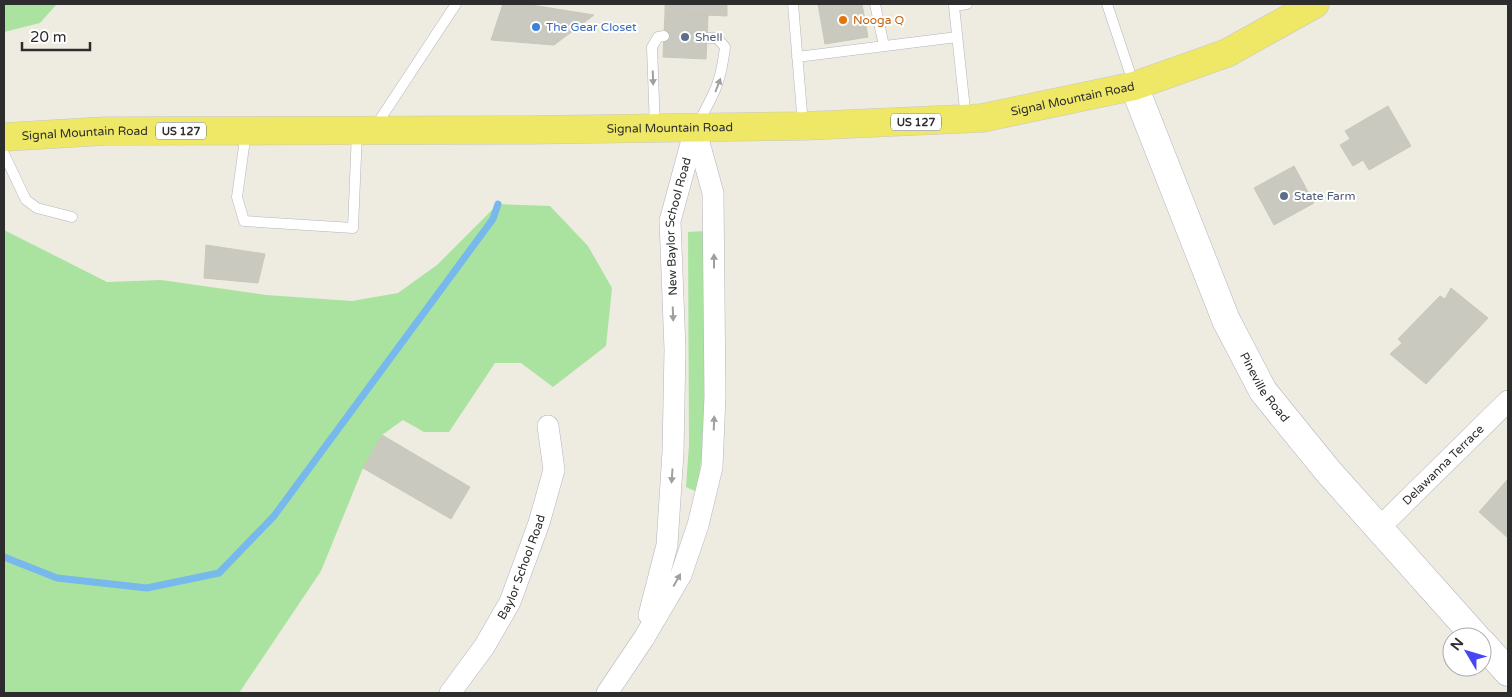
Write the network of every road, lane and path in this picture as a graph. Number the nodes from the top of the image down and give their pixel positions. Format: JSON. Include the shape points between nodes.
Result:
{"nodes":[{"id":1,"x":456,"y":4,"type":"edge"},
{"id":2,"x":794,"y":4,"type":"edge"},
{"id":3,"x":875,"y":4,"type":"edge"},
{"id":4,"x":967,"y":4,"type":"edge"},
{"id":5,"x":1107,"y":4,"type":"edge"},
{"id":6,"x":1316,"y":4,"type":"edge"},
{"id":7,"x":664,"y":36,"type":"dead end"},
{"id":8,"x":957,"y":37,"type":"junction"},
{"id":9,"x":707,"y":38,"type":"dead end"},
{"id":10,"x":884,"y":46,"type":"junction"},
{"id":11,"x":797,"y":57,"type":"junction"},
{"id":12,"x":1134,"y":86,"type":"junction"},
{"id":13,"x":966,"y":119,"type":"junction"},
{"id":14,"x":804,"y":126,"type":"junction"},
{"id":15,"x":695,"y":128,"type":"junction"},
{"id":16,"x":655,"y":129,"type":"junction"},
{"id":17,"x":365,"y":130,"type":"junction"},
{"id":18,"x":246,"y":131,"type":"junction"},
{"id":19,"x":4,"y":137,"type":"edge"},
{"id":20,"x":4,"y":154,"type":"edge"},
{"id":21,"x":72,"y":217,"type":"dead end"},
{"id":22,"x":1508,"y":401,"type":"edge"},
{"id":23,"x":548,"y":426,"type":"dead end"},
{"id":24,"x":1379,"y":528,"type":"junction"},
{"id":25,"x":1467,"y":627,"type":"edge"},
{"id":26,"x":644,"y":638,"type":"junction"},
{"id":27,"x":1492,"y":654,"type":"edge"},
{"id":28,"x":1508,"y":672,"type":"edge"},
{"id":29,"x":450,"y":693,"type":"edge"},
{"id":30,"x":607,"y":693,"type":"edge"}],
"edges":[{"from":1,"to":17,"type":"lane"},
{"from":2,"to":11,"type":"lane"},
{"from":3,"to":10,"type":"lane"},
{"from":4,"to":8,"type":"lane","via":[[954,6]]},
{"from":5,"to":12,"type":"lane"},
{"from":6,"to":12,"type":"main road","name":"Signal Mountain Road","number":"US 127","via":[[1227,52]]},
{"from":7,"to":16,"type":"lane","one_way":true,"via":[[658,37],[652,47]]},
{"from":8,"to":10,"type":"lane"},
{"from":8,"to":13,"type":"lane"},
{"from":15,"to":9,"type":"lane","one_way":true,"via":[[722,74],[725,46],[717,38]]},
{"from":10,"to":11,"type":"lane"},
{"from":11,"to":14,"type":"lane"},
{"from":12,"to":13,"type":"main road","name":"Signal Mountain Road","number":"US 127"},
{"from":12,"to":24,"type":"main road","name":"Pineville Road","via":[[1226,320],[1263,391]]},
{"from":13,"to":14,"type":"main road","name":"Signal Mountain Road","number":"US 127"},
{"from":14,"to":15,"type":"main road","name":"Signal Mountain Road","number":"US 127"},
{"from":15,"to":16,"type":"main road","name":"Signal Mountain Road","number":"US 127"},
{"from":15,"to":26,"type":"street","name":"New Baylor School Road","one_way":true,"via":[[670,220],[673,452],[667,545]]},
{"from":26,"to":15,"type":"street","name":"New Baylor School Road","one_way":true,"via":[[680,575],[698,525],[712,467],[714,193]]},
{"from":16,"to":17,"type":"main road","name":"Signal Mountain Road","number":"US 127"},
{"from":17,"to":18,"type":"main road","name":"Signal Mountain Road","number":"US 127"},
{"from":17,"to":18,"type":"lane","via":[[353,228],[244,220],[237,197]]},
{"from":18,"to":19,"type":"main road","name":"Signal Mountain Road","number":"US 127","via":[[106,131]]},
{"from":20,"to":21,"type":"lane","via":[[26,200],[37,208]]},
{"from":22,"to":24,"type":"street","name":"Delawanna Terrace"},
{"from":23,"to":29,"type":"street","name":"Baylor School Road","via":[[554,470],[540,523],[510,602],[484,647]]},
{"from":24,"to":25,"type":"main road","name":"Pineville Road"},
{"from":26,"to":30,"type":"street","name":"New Baylor School Road"},
{"from":27,"to":28,"type":"main road"}]}
